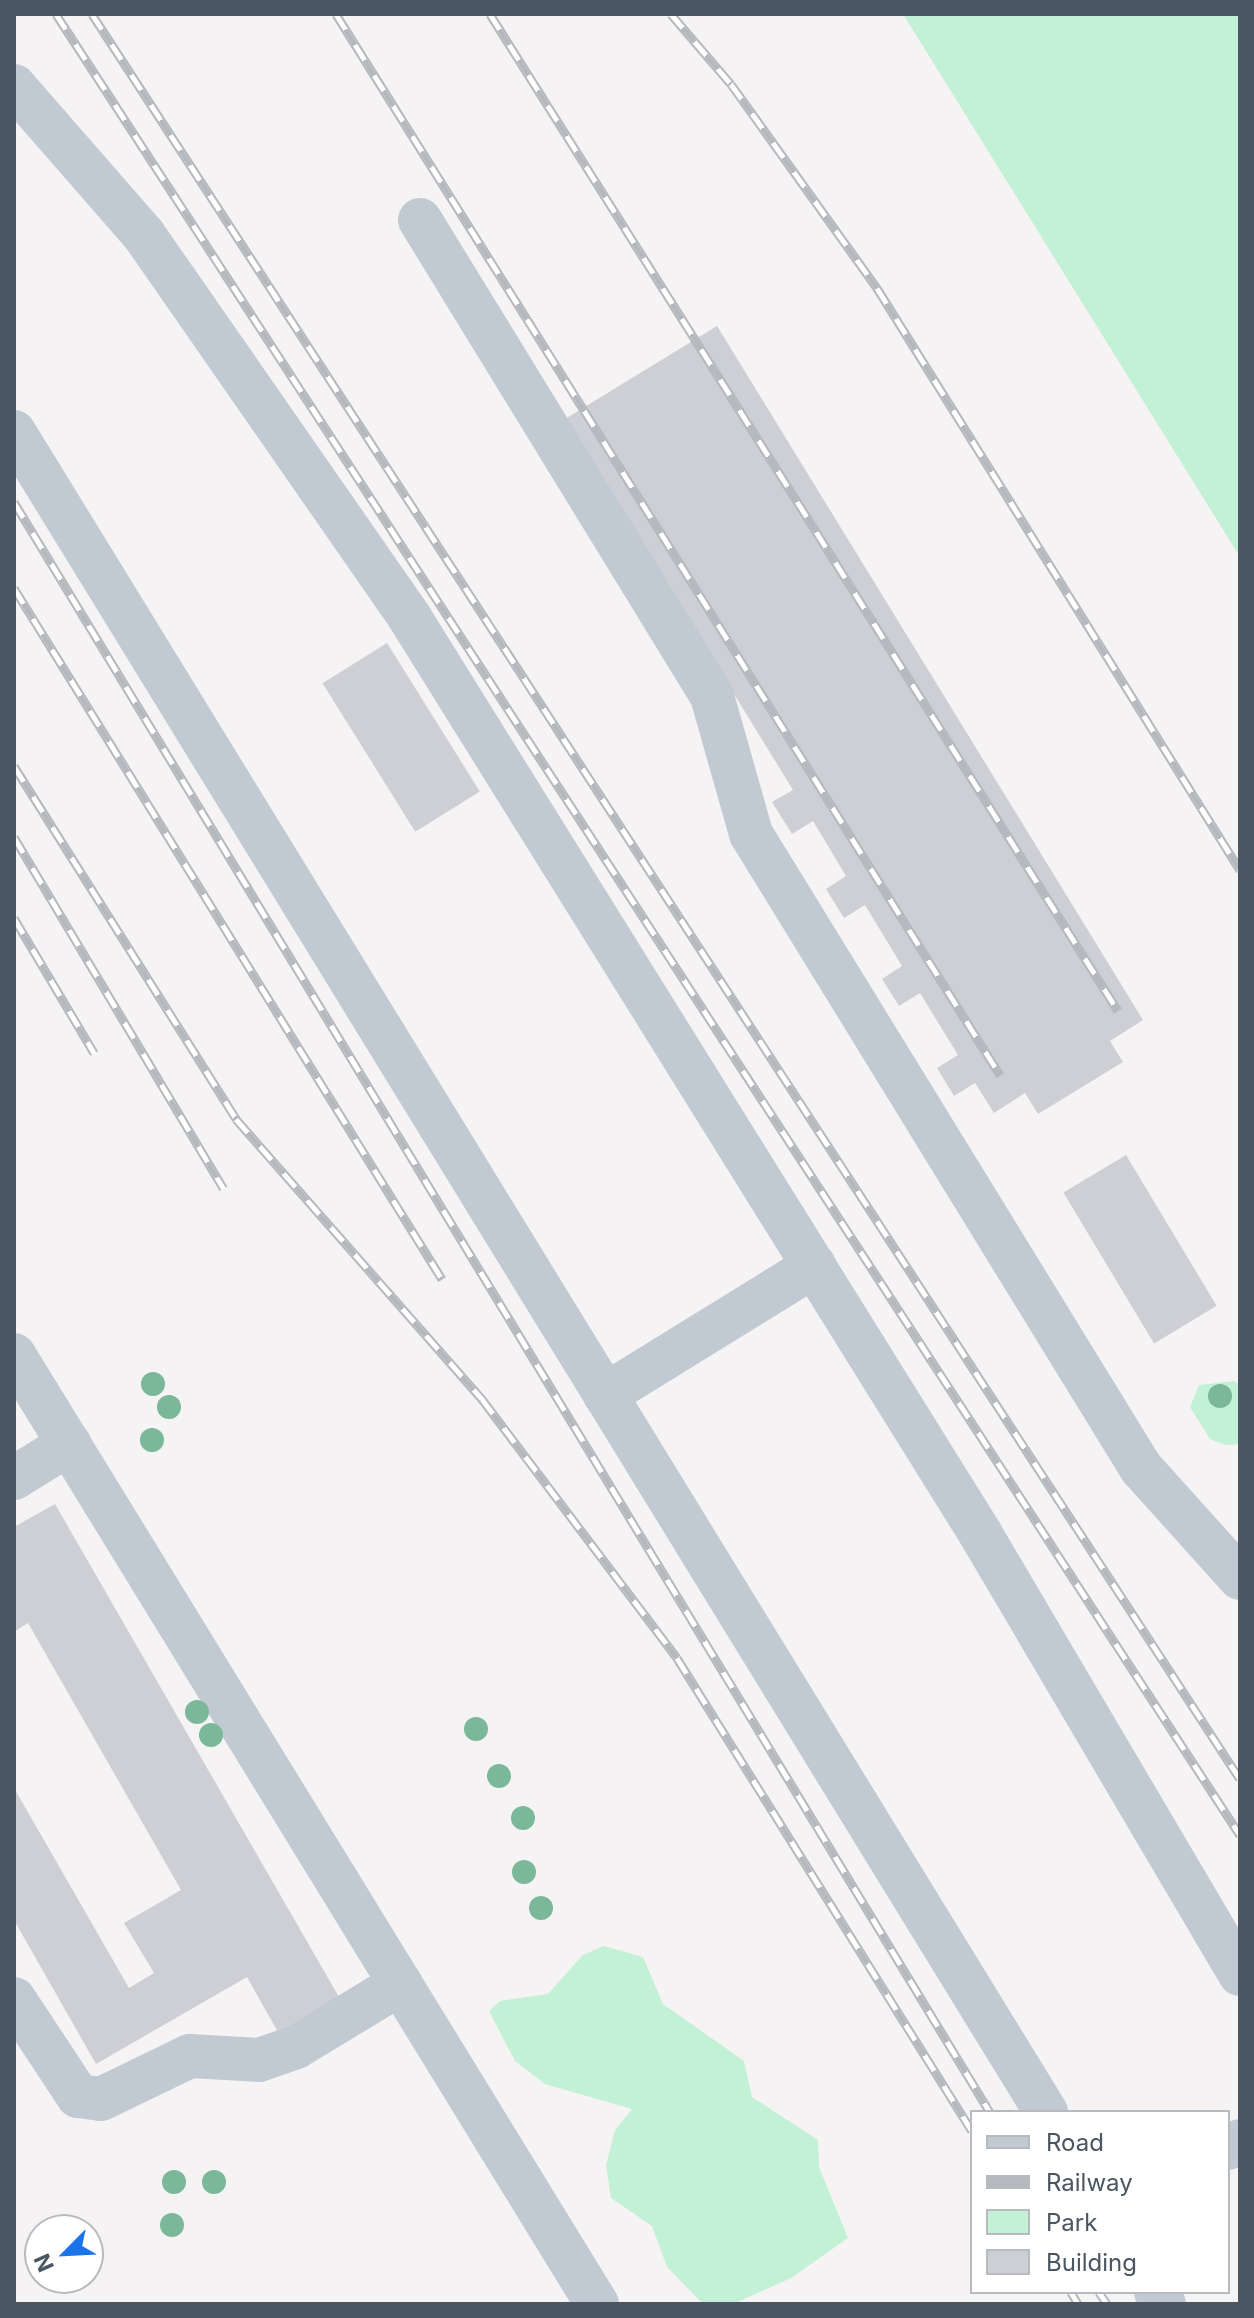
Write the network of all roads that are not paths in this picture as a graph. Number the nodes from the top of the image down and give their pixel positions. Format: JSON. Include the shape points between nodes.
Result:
{"nodes":[{"id":1,"x":14,"y":86,"type":"edge"},
{"id":2,"x":420,"y":220,"type":"dead end"},
{"id":3,"x":14,"y":432,"type":"edge"},
{"id":4,"x":814,"y":1266,"type":"junction"},
{"id":5,"x":14,"y":1355,"type":"edge"},
{"id":6,"x":605,"y":1395,"type":"junction"},
{"id":7,"x":69,"y":1444,"type":"junction"},
{"id":8,"x":14,"y":1478,"type":"edge"},
{"id":9,"x":1240,"y":1578,"type":"edge"},
{"id":10,"x":1240,"y":1974,"type":"edge"},
{"id":11,"x":400,"y":1984,"type":"junction"},
{"id":12,"x":14,"y":1999,"type":"edge"},
{"id":13,"x":1045,"y":2110,"type":"edge"},
{"id":14,"x":597,"y":2304,"type":"edge"}],
"edges":[{"from":1,"to":4,"type":"lane","via":[[144,235],[385,580]]},
{"from":2,"to":9,"type":"lane","via":[[712,696],[728,732],[739,807],[759,847],[1141,1468]]},
{"from":3,"to":6,"type":"lane"},
{"from":4,"to":6,"type":"lane"},
{"from":4,"to":10,"type":"lane"},
{"from":5,"to":7,"type":"lane"},
{"from":6,"to":13,"type":"lane"},
{"from":7,"to":8,"type":"lane"},
{"from":7,"to":11,"type":"lane"},
{"from":11,"to":12,"type":"lane","via":[[296,2047],[259,2060],[190,2056],[101,2099],[78,2096]]},
{"from":11,"to":14,"type":"lane"}]}
